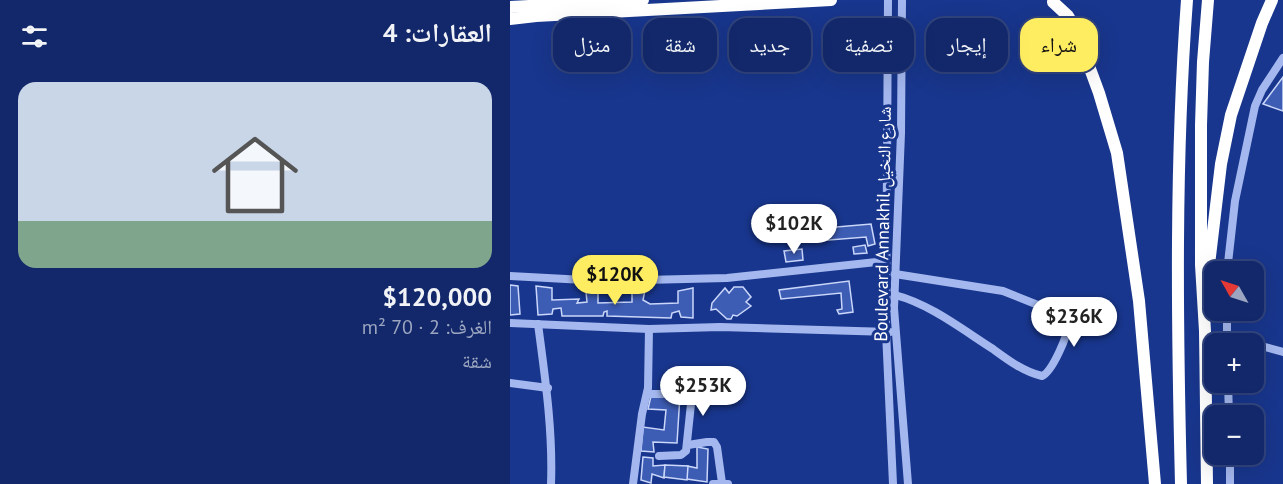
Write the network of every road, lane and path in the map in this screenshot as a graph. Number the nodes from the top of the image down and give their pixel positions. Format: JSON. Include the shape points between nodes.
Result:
{"nodes":[{"id":1,"x":643,"y":0,"type":"edge"},
{"id":2,"x":831,"y":0,"type":"edge"},
{"id":3,"x":888,"y":0,"type":"edge"},
{"id":4,"x":902,"y":0,"type":"edge"},
{"id":5,"x":1069,"y":0,"type":"edge"},
{"id":6,"x":1187,"y":0,"type":"edge"},
{"id":7,"x":1208,"y":0,"type":"edge"},
{"id":8,"x":1272,"y":0,"type":"edge"},
{"id":9,"x":1050,"y":1,"type":"edge"},
{"id":10,"x":571,"y":2,"type":"edge"},
{"id":11,"x":510,"y":8,"type":"edge"},
{"id":12,"x":510,"y":19,"type":"edge"},
{"id":13,"x":1283,"y":58,"type":"edge"},
{"id":14,"x":886,"y":261,"type":"junction"},
{"id":15,"x":1228,"y":261,"type":"edge"},
{"id":16,"x":896,"y":274,"type":"junction"},
{"id":17,"x":510,"y":276,"type":"edge"},
{"id":18,"x":895,"y":295,"type":"junction"},
{"id":19,"x":510,"y":323,"type":"edge"},
{"id":20,"x":538,"y":324,"type":"junction"},
{"id":21,"x":649,"y":328,"type":"junction"},
{"id":22,"x":1205,"y":331,"type":"junction"},
{"id":23,"x":890,"y":332,"type":"junction"},
{"id":24,"x":1264,"y":347,"type":"edge"},
{"id":25,"x":1283,"y":352,"type":"edge"},
{"id":26,"x":510,"y":383,"type":"edge"},
{"id":27,"x":548,"y":388,"type":"junction"},
{"id":28,"x":647,"y":394,"type":"junction"},
{"id":29,"x":688,"y":445,"type":"junction"},
{"id":30,"x":658,"y":456,"type":"dead end"},
{"id":31,"x":1230,"y":465,"type":"edge"},
{"id":32,"x":551,"y":484,"type":"edge"},
{"id":33,"x":633,"y":484,"type":"edge"},
{"id":34,"x":721,"y":484,"type":"edge"},
{"id":35,"x":893,"y":484,"type":"edge"},
{"id":36,"x":908,"y":484,"type":"edge"},
{"id":37,"x":1155,"y":484,"type":"edge"},
{"id":38,"x":1181,"y":484,"type":"edge"},
{"id":39,"x":1207,"y":484,"type":"edge"},
{"id":40,"x":1230,"y":484,"type":"edge"}],
"edges":[{"from":1,"to":10,"type":"highway"},
{"from":2,"to":12,"type":"highway"},
{"from":3,"to":14,"type":"street","name":"Boulevard Annakhil شارع النخيل"},
{"from":4,"to":16,"type":"street","name":"Boulevard Annakhil شارع النخيل"},
{"from":5,"to":9,"type":"highway"},
{"from":6,"to":38,"type":"highway","via":[[1177,248]]},
{"from":7,"to":22,"type":"highway","via":[[1201,125]]},
{"from":8,"to":22,"type":"highway","via":[[1231,115],[1221,164],[1209,257]]},
{"from":9,"to":37,"type":"highway","via":[[1068,16],[1075,28],[1117,153],[1139,301]]},
{"from":10,"to":11,"type":"highway"},
{"from":13,"to":15,"type":"street","via":[[1255,106],[1237,190]]},
{"from":14,"to":17,"type":"street","via":[[727,278],[603,281]]},
{"from":14,"to":23,"type":"street","name":"Boulevard Annakhil شارع النخيل"},
{"from":16,"to":18,"type":"street","name":"Boulevard Annakhil شارع النخيل"},
{"from":16,"to":18,"type":"street","via":[[1003,291],[1058,313],[1068,323],[1052,366],[1042,376],[1018,366],[909,299]]},
{"from":18,"to":23,"type":"street","name":"Boulevard Annakhil شارع النخيل"},
{"from":19,"to":20,"type":"street"},
{"from":20,"to":21,"type":"street"},
{"from":20,"to":27,"type":"street"},
{"from":21,"to":23,"type":"street"},
{"from":21,"to":28,"type":"street"},
{"from":22,"to":39,"type":"highway"},
{"from":23,"to":35,"type":"street","name":"Boulevard Annakhil شارع النخيل"},
{"from":23,"to":36,"type":"street","name":"Boulevard Annakhil شارع النخيل"},
{"from":24,"to":25,"type":"street"},
{"from":26,"to":27,"type":"street"},
{"from":27,"to":32,"type":"street","via":[[553,449]]},
{"from":28,"to":29,"type":"street","via":[[681,393],[690,397]]},
{"from":28,"to":33,"type":"street"},
{"from":29,"to":30,"type":"street","via":[[684,454]]},
{"from":29,"to":34,"type":"street","via":[[714,442]]},
{"from":31,"to":40,"type":"street"}]}
